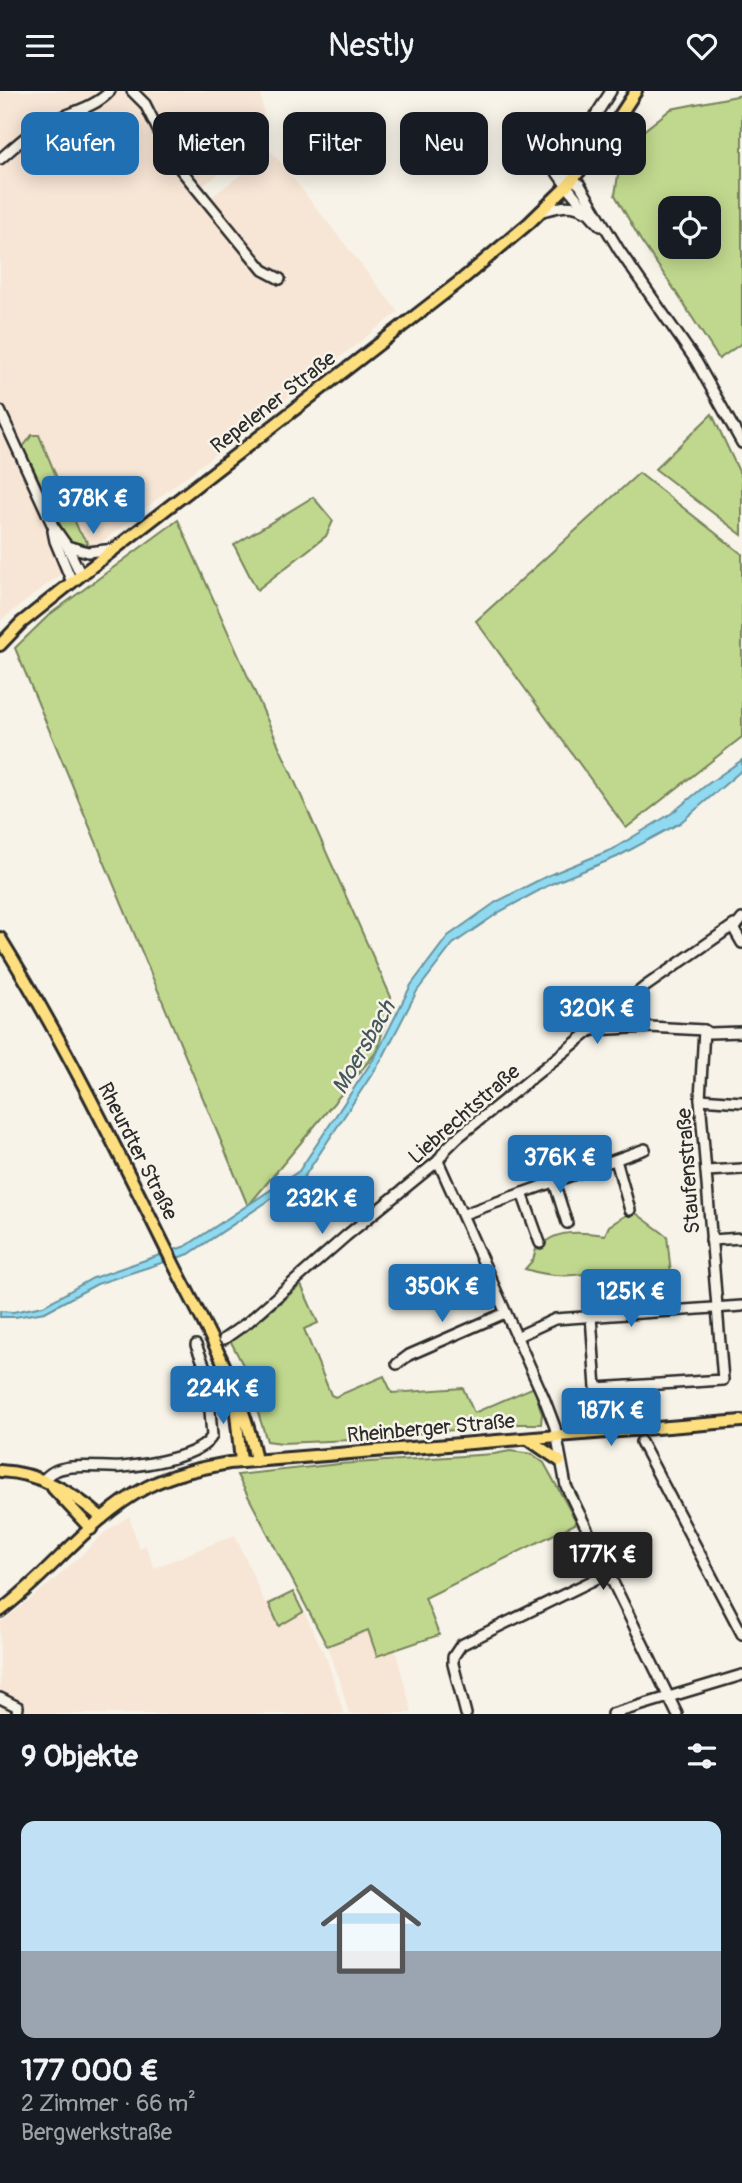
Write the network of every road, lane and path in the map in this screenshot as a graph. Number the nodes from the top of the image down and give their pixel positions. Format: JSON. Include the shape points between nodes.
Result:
{"nodes":[{"id":1,"x":110,"y":91,"type":"edge"},
{"id":2,"x":131,"y":91,"type":"edge"},
{"id":3,"x":611,"y":91,"type":"edge"},
{"id":4,"x":636,"y":91,"type":"edge"},
{"id":5,"x":0,"y":159,"type":"edge"},
{"id":6,"x":567,"y":180,"type":"junction"},
{"id":7,"x":542,"y":211,"type":"junction"},
{"id":8,"x":593,"y":218,"type":"junction"},
{"id":9,"x":607,"y":232,"type":"junction"},
{"id":10,"x":279,"y":279,"type":"dead end"},
{"id":11,"x":0,"y":411,"type":"edge"},
{"id":12,"x":742,"y":443,"type":"edge"},
{"id":13,"x":52,"y":526,"type":"junction"},
{"id":14,"x":67,"y":546,"type":"junction"},
{"id":15,"x":114,"y":549,"type":"junction"},
{"id":16,"x":76,"y":579,"type":"junction"},
{"id":17,"x":0,"y":645,"type":"edge"},
{"id":18,"x":737,"y":924,"type":"edge"},
{"id":19,"x":0,"y":938,"type":"edge"},
{"id":20,"x":742,"y":943,"type":"edge"},
{"id":21,"x":592,"y":1030,"type":"junction"},
{"id":22,"x":704,"y":1030,"type":"junction"},
{"id":23,"x":742,"y":1032,"type":"edge"},
{"id":24,"x":699,"y":1099,"type":"junction"},
{"id":25,"x":742,"y":1102,"type":"edge"},
{"id":26,"x":645,"y":1149,"type":"dead end"},
{"id":27,"x":616,"y":1160,"type":"junction"},
{"id":28,"x":438,"y":1161,"type":"junction"},
{"id":29,"x":742,"y":1169,"type":"edge"},
{"id":30,"x":706,"y":1171,"type":"junction"},
{"id":31,"x":554,"y":1182,"type":"junction"},
{"id":32,"x":522,"y":1193,"type":"junction"},
{"id":33,"x":630,"y":1210,"type":"dead end"},
{"id":34,"x":464,"y":1214,"type":"junction"},
{"id":35,"x":568,"y":1223,"type":"dead end"},
{"id":36,"x":742,"y":1238,"type":"edge"},
{"id":37,"x":710,"y":1240,"type":"junction"},
{"id":38,"x":540,"y":1243,"type":"dead end"},
{"id":39,"x":742,"y":1306,"type":"edge"},
{"id":40,"x":717,"y":1308,"type":"junction"},
{"id":41,"x":505,"y":1313,"type":"junction"},
{"id":42,"x":591,"y":1317,"type":"junction"},
{"id":43,"x":516,"y":1337,"type":"junction"},
{"id":44,"x":224,"y":1339,"type":"dead end"},
{"id":45,"x":196,"y":1345,"type":"dead end"},
{"id":46,"x":397,"y":1364,"type":"dead end"},
{"id":47,"x":232,"y":1387,"type":"junction"},
{"id":48,"x":742,"y":1421,"type":"edge"},
{"id":49,"x":556,"y":1436,"type":"junction"},
{"id":50,"x":528,"y":1439,"type":"junction"},
{"id":51,"x":641,"y":1442,"type":"dead end"},
{"id":52,"x":256,"y":1461,"type":"junction"},
{"id":53,"x":560,"y":1461,"type":"junction"},
{"id":54,"x":241,"y":1462,"type":"junction"},
{"id":55,"x":0,"y":1471,"type":"edge"},
{"id":56,"x":47,"y":1482,"type":"junction"},
{"id":57,"x":102,"y":1518,"type":"junction"},
{"id":58,"x":91,"y":1529,"type":"junction"},
{"id":59,"x":610,"y":1572,"type":"junction"},
{"id":60,"x":0,"y":1611,"type":"edge"},
{"id":61,"x":742,"y":1635,"type":"edge"},
{"id":62,"x":742,"y":1675,"type":"edge"},
{"id":63,"x":0,"y":1697,"type":"edge"},
{"id":64,"x":669,"y":1697,"type":"junction"},
{"id":65,"x":18,"y":1710,"type":"edge"},
{"id":66,"x":466,"y":1714,"type":"edge"},
{"id":67,"x":612,"y":1714,"type":"edge"},
{"id":68,"x":677,"y":1714,"type":"edge"}],
"edges":[{"from":1,"to":5,"type":"street","via":[[89,106],[39,128]]},
{"from":2,"to":10,"type":"street","via":[[145,104],[173,160],[263,270]]},
{"from":3,"to":6,"type":"street","via":[[587,129],[553,152],[553,166]]},
{"from":4,"to":6,"type":"main road","name":"Repelener Straße","via":[[598,149]]},
{"from":6,"to":7,"type":"main road","name":"Repelener Straße"},
{"from":6,"to":8,"type":"street"},
{"from":6,"to":9,"type":"street","via":[[580,185]]},
{"from":7,"to":8,"type":"street","via":[[575,206]]},
{"from":7,"to":15,"type":"main road","name":"Repelener Straße","via":[[459,282]]},
{"from":8,"to":9,"type":"street"},
{"from":9,"to":12,"type":"street","via":[[696,361]]},
{"from":11,"to":13,"type":"street"},
{"from":13,"to":14,"type":"street"},
{"from":13,"to":16,"type":"street"},
{"from":14,"to":15,"type":"street","via":[[88,552]]},
{"from":14,"to":16,"type":"street"},
{"from":15,"to":16,"type":"main road","name":"Repelener Straße"},
{"from":16,"to":17,"type":"main road","name":"Repelener Straße"},
{"from":18,"to":20,"type":"street"},
{"from":18,"to":21,"type":"street","name":"Liebrechtstraße","via":[[646,986]]},
{"from":19,"to":47,"type":"main road","name":"Rheurdter Straße","via":[[81,1082]]},
{"from":21,"to":22,"type":"street"},
{"from":21,"to":28,"type":"street","name":"Liebrechtstraße","via":[[457,1138]]},
{"from":22,"to":23,"type":"street"},
{"from":22,"to":24,"type":"street","name":"Staufenstraße"},
{"from":24,"to":25,"type":"street"},
{"from":24,"to":30,"type":"street","name":"Staufenstraße"},
{"from":26,"to":27,"type":"street"},
{"from":27,"to":31,"type":"street"},
{"from":27,"to":33,"type":"street"},
{"from":28,"to":34,"type":"street"},
{"from":28,"to":44,"type":"street","name":"Liebrechtstraße"},
{"from":29,"to":30,"type":"street"},
{"from":30,"to":37,"type":"street","name":"Staufenstraße"},
{"from":31,"to":32,"type":"street"},
{"from":31,"to":35,"type":"street"},
{"from":32,"to":34,"type":"street"},
{"from":32,"to":38,"type":"street"},
{"from":34,"to":41,"type":"street"},
{"from":36,"to":37,"type":"street"},
{"from":37,"to":40,"type":"street","name":"Staufenstraße"},
{"from":39,"to":40,"type":"street"},
{"from":40,"to":42,"type":"street"},
{"from":40,"to":42,"type":"street","name":"Staufenstraße","via":[[723,1380],[688,1383],[596,1388]]},
{"from":41,"to":43,"type":"street"},
{"from":41,"to":46,"type":"street"},
{"from":42,"to":43,"type":"street","via":[[555,1319]]},
{"from":43,"to":49,"type":"street"},
{"from":45,"to":56,"type":"street","via":[[206,1372],[212,1426],[209,1441],[175,1457],[122,1467],[68,1468],[51,1473]]},
{"from":47,"to":52,"type":"main road","name":"Rheurdter Straße"},
{"from":47,"to":54,"type":"main road","name":"Rheurdter Straße"},
{"from":48,"to":49,"type":"main road","name":"Rheinberger Straße"},
{"from":49,"to":50,"type":"main road","name":"Rheinberger Straße"},
{"from":49,"to":53,"type":"street"},
{"from":50,"to":52,"type":"main road","name":"Rheinberger Straße"},
{"from":50,"to":53,"type":"main road"},
{"from":51,"to":61,"type":"street"},
{"from":52,"to":54,"type":"main road","name":"Rheinberger Straße"},
{"from":53,"to":59,"type":"street","via":[[566,1486]]},
{"from":54,"to":57,"type":"main road","name":"Rheinberger Straße","via":[[206,1467],[148,1487]]},
{"from":55,"to":56,"type":"main road"},
{"from":56,"to":57,"type":"main road","via":[[68,1491]]},
{"from":56,"to":58,"type":"main road"},
{"from":57,"to":58,"type":"main road","name":"Rheinberger Straße"},
{"from":58,"to":60,"type":"main road","name":"Rheinberger Straße"},
{"from":59,"to":64,"type":"street"},
{"from":59,"to":66,"type":"street","via":[[461,1645],[453,1664]]},
{"from":62,"to":64,"type":"street"},
{"from":63,"to":65,"type":"street"},
{"from":64,"to":67,"type":"street"},
{"from":64,"to":68,"type":"street"}]}
